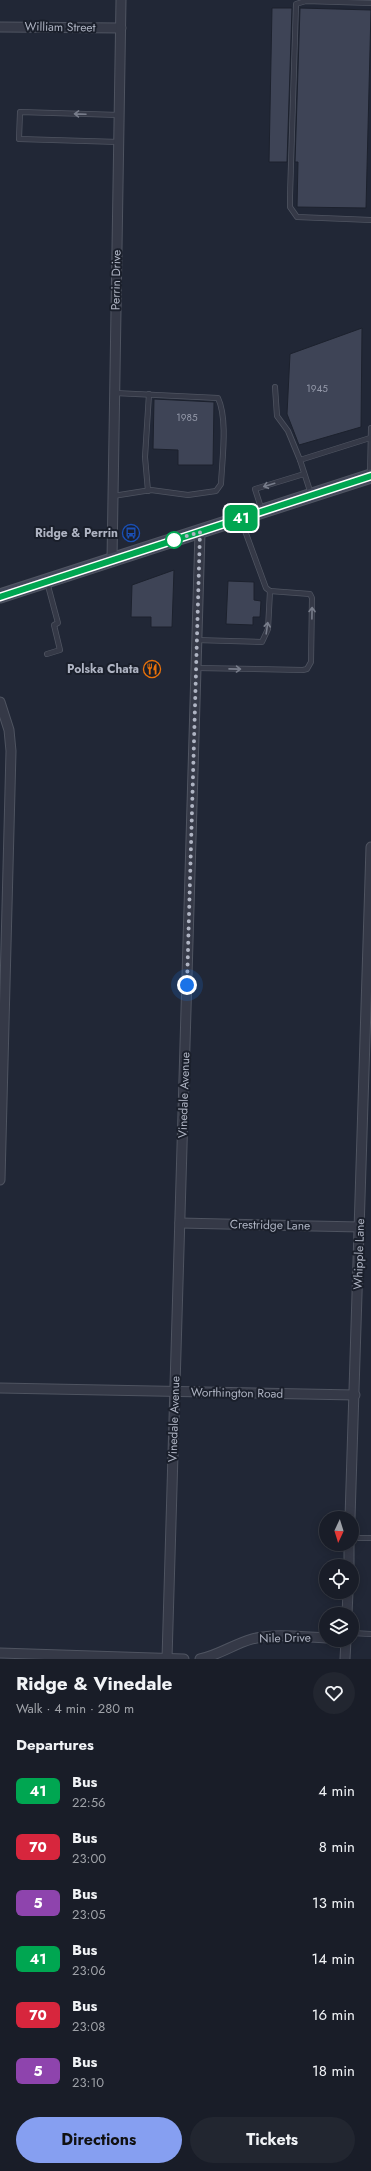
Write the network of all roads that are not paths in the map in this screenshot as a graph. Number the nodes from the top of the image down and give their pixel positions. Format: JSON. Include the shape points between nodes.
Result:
{"nodes":[{"id":1,"x":121,"y":0,"type":"edge"},
{"id":2,"x":371,"y":3,"type":"edge"},
{"id":3,"x":0,"y":26,"type":"edge"},
{"id":4,"x":121,"y":28,"type":"junction"},
{"id":5,"x":119,"y":115,"type":"junction"},
{"id":6,"x":119,"y":142,"type":"junction"},
{"id":7,"x":371,"y":220,"type":"edge"},
{"id":8,"x":275,"y":387,"type":"dead end"},
{"id":9,"x":114,"y":393,"type":"junction"},
{"id":10,"x":149,"y":394,"type":"junction"},
{"id":11,"x":371,"y":428,"type":"edge"},
{"id":12,"x":370,"y":438,"type":"edge"},
{"id":13,"x":300,"y":460,"type":"junction"},
{"id":14,"x":304,"y":474,"type":"junction"},
{"id":15,"x":371,"y":476,"type":"edge"},
{"id":16,"x":148,"y":491,"type":"junction"},
{"id":17,"x":312,"y":495,"type":"junction"},
{"id":18,"x":113,"y":496,"type":"junction"},
{"id":19,"x":263,"y":511,"type":"junction"},
{"id":20,"x":240,"y":518,"type":"junction"},
{"id":21,"x":200,"y":532,"type":"junction"},
{"id":22,"x":112,"y":560,"type":"junction"},
{"id":23,"x":46,"y":581,"type":"junction"},
{"id":24,"x":270,"y":591,"type":"junction"},
{"id":25,"x":0,"y":596,"type":"edge"},
{"id":26,"x":196,"y":640,"type":"junction"},
{"id":27,"x":47,"y":654,"type":"dead end"},
{"id":28,"x":196,"y":668,"type":"junction"},
{"id":29,"x":0,"y":702,"type":"edge"},
{"id":30,"x":371,"y":846,"type":"edge"},
{"id":31,"x":0,"y":1180,"type":"edge"},
{"id":32,"x":180,"y":1223,"type":"junction"},
{"id":33,"x":360,"y":1227,"type":"junction"},
{"id":34,"x":0,"y":1388,"type":"edge"},
{"id":35,"x":175,"y":1391,"type":"junction"},
{"id":36,"x":355,"y":1395,"type":"junction"},
{"id":37,"x":350,"y":1511,"type":"edge"},
{"id":38,"x":359,"y":1538,"type":"edge"},
{"id":39,"x":371,"y":1538,"type":"edge"},
{"id":40,"x":359,"y":1633,"type":"edge"},
{"id":41,"x":371,"y":1634,"type":"edge"},
{"id":42,"x":319,"y":1638,"type":"edge"},
{"id":43,"x":346,"y":1647,"type":"edge"},
{"id":44,"x":0,"y":1653,"type":"edge"},
{"id":45,"x":40,"y":1657,"type":"edge"},
{"id":46,"x":168,"y":1659,"type":"edge"},
{"id":47,"x":184,"y":1659,"type":"edge"},
{"id":48,"x":200,"y":1659,"type":"edge"},
{"id":49,"x":345,"y":1659,"type":"edge"}],
"edges":[{"from":1,"to":4,"type":"street","name":"Perrin Drive"},
{"from":2,"to":7,"type":"lane","via":[[306,0],[296,4],[290,196],[290,207],[297,217]]},
{"from":3,"to":4,"type":"street","name":"William Street"},
{"from":4,"to":5,"type":"street","name":"Perrin Drive"},
{"from":5,"to":6,"type":"street","name":"Perrin Drive"},
{"from":5,"to":6,"type":"lane","one_way":true,"via":[[20,112],[19,139]]},
{"from":6,"to":9,"type":"street","name":"Perrin Drive"},
{"from":8,"to":13,"type":"lane","via":[[277,416],[288,431]]},
{"from":9,"to":10,"type":"lane"},
{"from":9,"to":18,"type":"street","name":"Perrin Drive"},
{"from":10,"to":16,"type":"lane","via":[[145,457]]},
{"from":10,"to":16,"type":"lane","via":[[218,398],[222,406],[223,422],[222,484],[216,491],[188,495]]},
{"from":11,"to":12,"type":"lane"},
{"from":12,"to":13,"type":"lane"},
{"from":12,"to":15,"type":"lane"},
{"from":13,"to":14,"type":"lane"},
{"from":14,"to":17,"type":"lane"},
{"from":14,"to":19,"type":"lane","one_way":true,"via":[[255,489]]},
{"from":15,"to":17,"type":"main road"},
{"from":16,"to":18,"type":"lane"},
{"from":17,"to":19,"type":"main road"},
{"from":18,"to":22,"type":"street","name":"Perrin Drive"},
{"from":19,"to":20,"type":"main road"},
{"from":20,"to":21,"type":"main road"},
{"from":20,"to":24,"type":"lane","via":[[262,582]]},
{"from":21,"to":22,"type":"main road"},
{"from":21,"to":26,"type":"street","name":"Vinedale Avenue"},
{"from":22,"to":23,"type":"main road"},
{"from":23,"to":25,"type":"main road"},
{"from":23,"to":27,"type":"lane","via":[[58,623],[54,625],[60,650]]},
{"from":26,"to":24,"type":"lane","one_way":true,"via":[[262,642],[268,629]]},
{"from":28,"to":24,"type":"lane","one_way":true,"via":[[307,669],[311,662],[310,594]]},
{"from":26,"to":28,"type":"street","name":"Vinedale Avenue"},
{"from":28,"to":32,"type":"street","name":"Vinedale Avenue"},
{"from":29,"to":31,"type":"street","via":[[9,730],[11,751]]},
{"from":30,"to":33,"type":"street","name":"Whipple Lane"},
{"from":32,"to":33,"type":"street","name":"Crestridge Lane"},
{"from":32,"to":35,"type":"street","name":"Vinedale Avenue"},
{"from":33,"to":36,"type":"street","name":"Whipple Lane"},
{"from":34,"to":35,"type":"street","name":"Worthington Road"},
{"from":35,"to":36,"type":"street","name":"Worthington Road"},
{"from":35,"to":46,"type":"street","name":"Vinedale Avenue"},
{"from":36,"to":37,"type":"street","name":"Whipple Lane"},
{"from":38,"to":39,"type":"lane"},
{"from":40,"to":41,"type":"lane"},
{"from":42,"to":48,"type":"street","name":"Nile Drive","via":[[280,1636],[253,1639]]},
{"from":43,"to":49,"type":"street"},
{"from":44,"to":45,"type":"street"},
{"from":45,"to":46,"type":"street"},
{"from":46,"to":47,"type":"street"}]}
